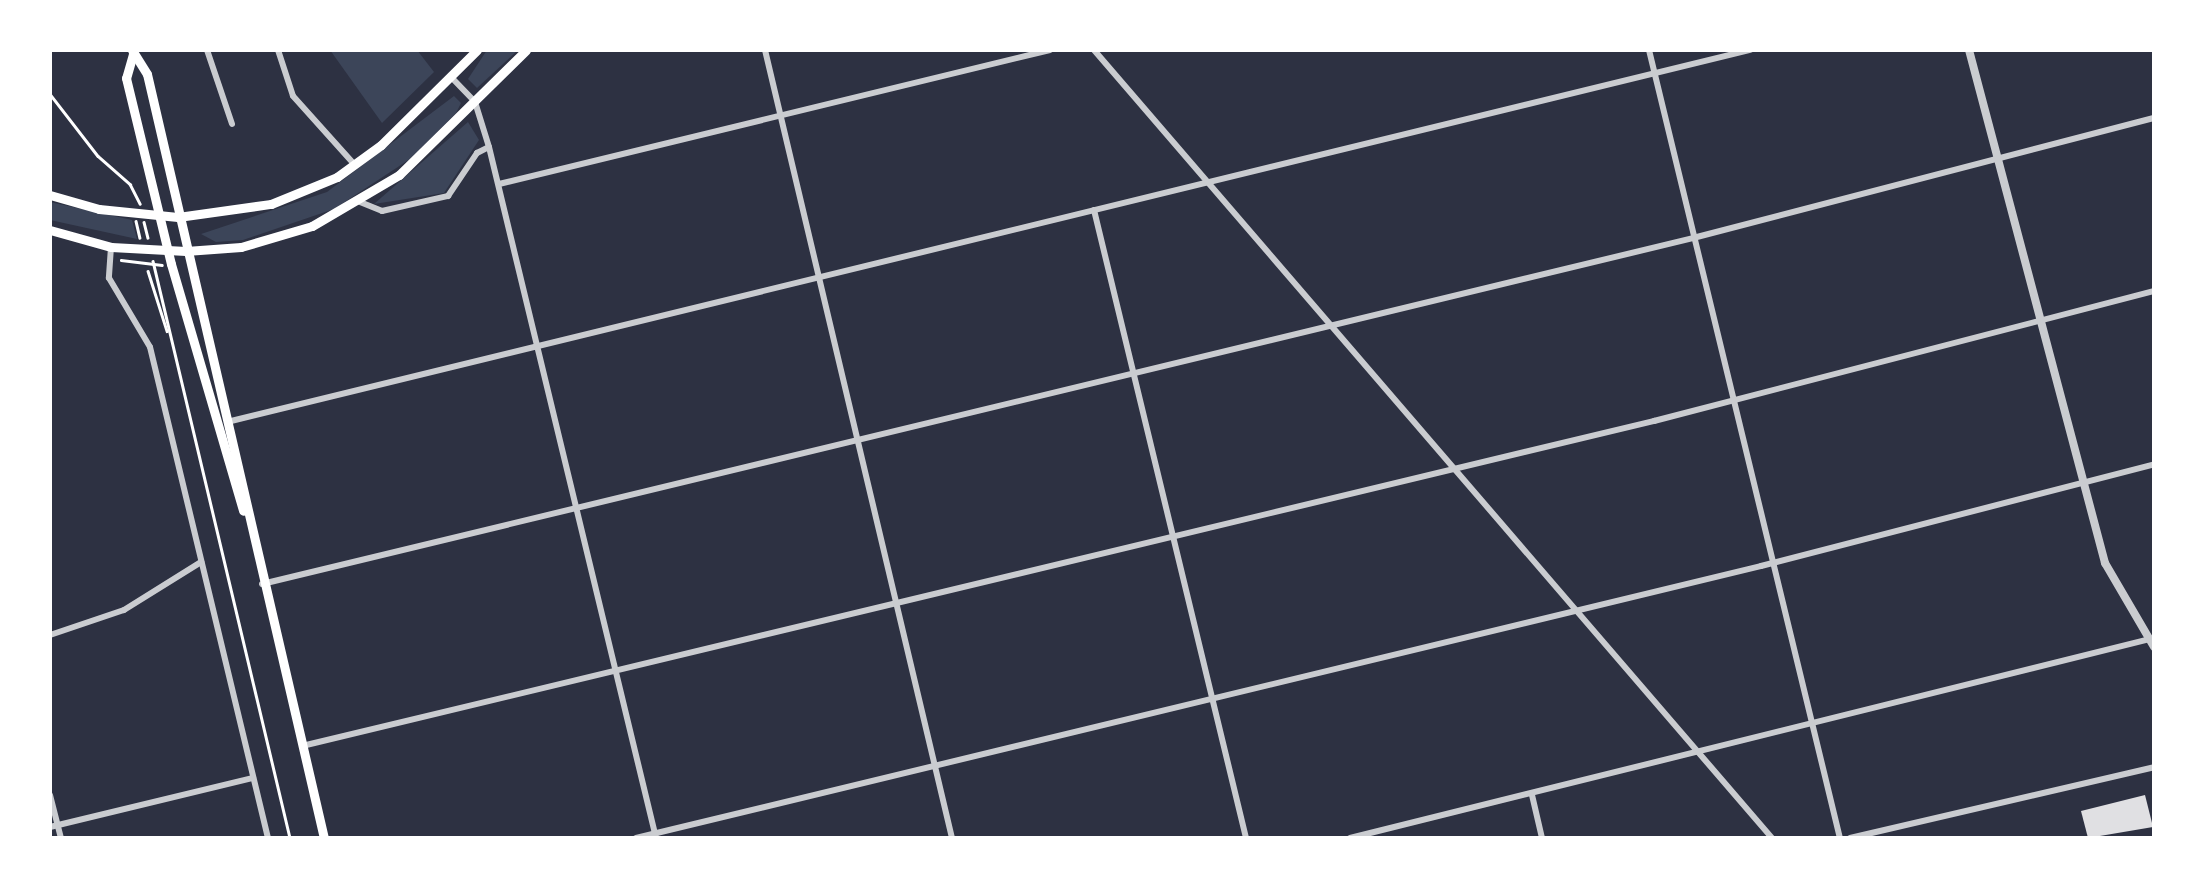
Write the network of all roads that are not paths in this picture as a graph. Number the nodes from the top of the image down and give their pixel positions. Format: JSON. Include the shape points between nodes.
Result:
{"nodes":[{"id":1,"x":207,"y":50,"type":"edge"},
{"id":2,"x":278,"y":50,"type":"edge"},
{"id":3,"x":477,"y":50,"type":"edge"},
{"id":4,"x":526,"y":50,"type":"edge"},
{"id":5,"x":766,"y":50,"type":"edge"},
{"id":6,"x":1050,"y":50,"type":"edge"},
{"id":7,"x":1094,"y":50,"type":"edge"},
{"id":8,"x":1649,"y":50,"type":"edge"},
{"id":9,"x":1750,"y":50,"type":"edge"},
{"id":10,"x":1969,"y":50,"type":"edge"},
{"id":11,"x":132,"y":52,"type":"edge"},
{"id":12,"x":1655,"y":75,"type":"junction"},
{"id":13,"x":452,"y":78,"type":"junction"},
{"id":14,"x":475,"y":102,"type":"junction"},
{"id":15,"x":776,"y":116,"type":"junction"},
{"id":16,"x":2154,"y":118,"type":"edge"},
{"id":17,"x":232,"y":124,"type":"dead end"},
{"id":18,"x":489,"y":147,"type":"junction"},
{"id":19,"x":1998,"y":159,"type":"junction"},
{"id":20,"x":354,"y":164,"type":"junction"},
{"id":21,"x":1207,"y":183,"type":"junction"},
{"id":22,"x":499,"y":184,"type":"junction"},
{"id":23,"x":50,"y":195,"type":"edge"},
{"id":24,"x":360,"y":202,"type":"junction"},
{"id":25,"x":1094,"y":210,"type":"junction"},
{"id":26,"x":160,"y":216,"type":"junction"},
{"id":27,"x":178,"y":216,"type":"junction"},
{"id":28,"x":50,"y":230,"type":"edge"},
{"id":29,"x":1694,"y":238,"type":"junction"},
{"id":30,"x":111,"y":247,"type":"junction"},
{"id":31,"x":168,"y":251,"type":"junction"},
{"id":32,"x":186,"y":251,"type":"junction"},
{"id":33,"x":816,"y":278,"type":"junction"},
{"id":34,"x":2154,"y":291,"type":"edge"},
{"id":35,"x":2040,"y":321,"type":"junction"},
{"id":36,"x":1328,"y":327,"type":"junction"},
{"id":37,"x":537,"y":346,"type":"junction"},
{"id":38,"x":1134,"y":374,"type":"junction"},
{"id":39,"x":1734,"y":401,"type":"junction"},
{"id":40,"x":228,"y":422,"type":"junction"},
{"id":41,"x":214,"y":425,"type":"junction"},
{"id":42,"x":856,"y":441,"type":"junction"},
{"id":43,"x":2154,"y":464,"type":"edge"},
{"id":44,"x":1452,"y":470,"type":"junction"},
{"id":45,"x":2082,"y":483,"type":"junction"},
{"id":46,"x":576,"y":508,"type":"junction"},
{"id":47,"x":244,"y":514,"type":"junction"},
{"id":48,"x":1173,"y":537,"type":"junction"},
{"id":49,"x":201,"y":562,"type":"junction"},
{"id":50,"x":1773,"y":564,"type":"junction"},
{"id":51,"x":262,"y":584,"type":"junction"},
{"id":52,"x":895,"y":603,"type":"junction"},
{"id":53,"x":1575,"y":611,"type":"junction"},
{"id":54,"x":50,"y":635,"type":"edge"},
{"id":55,"x":2150,"y":638,"type":"edge"},
{"id":56,"x":2154,"y":648,"type":"edge"},
{"id":57,"x":616,"y":671,"type":"junction"},
{"id":58,"x":1213,"y":699,"type":"junction"},
{"id":59,"x":1813,"y":726,"type":"junction"},
{"id":60,"x":302,"y":746,"type":"junction"},
{"id":61,"x":1701,"y":754,"type":"junction"},
{"id":62,"x":935,"y":766,"type":"junction"},
{"id":63,"x":2154,"y":767,"type":"edge"},
{"id":64,"x":254,"y":778,"type":"junction"},
{"id":65,"x":50,"y":795,"type":"edge"},
{"id":66,"x":1532,"y":795,"type":"junction"},
{"id":67,"x":54,"y":826,"type":"edge"},
{"id":68,"x":656,"y":836,"type":"edge"},
{"id":69,"x":60,"y":838,"type":"edge"},
{"id":70,"x":268,"y":838,"type":"edge"},
{"id":71,"x":324,"y":838,"type":"edge"},
{"id":72,"x":636,"y":838,"type":"edge"},
{"id":73,"x":952,"y":838,"type":"edge"},
{"id":74,"x":1246,"y":838,"type":"edge"},
{"id":75,"x":1350,"y":838,"type":"edge"},
{"id":76,"x":1542,"y":838,"type":"edge"},
{"id":77,"x":1772,"y":838,"type":"edge"},
{"id":78,"x":1840,"y":838,"type":"edge"},
{"id":79,"x":1850,"y":838,"type":"edge"}],
"edges":[{"from":1,"to":17,"type":"street"},
{"from":2,"to":20,"type":"street","via":[[294,96]]},
{"from":3,"to":13,"type":"main road"},
{"from":4,"to":14,"type":"main road"},
{"from":5,"to":15,"type":"street"},
{"from":6,"to":15,"type":"street"},
{"from":7,"to":21,"type":"street"},
{"from":8,"to":12,"type":"street"},
{"from":9,"to":12,"type":"street"},
{"from":10,"to":19,"type":"street"},
{"from":11,"to":26,"type":"main road","via":[[126,78]]},
{"from":11,"to":27,"type":"main road","via":[[146,74]]},
{"from":12,"to":21,"type":"street"},
{"from":12,"to":29,"type":"street"},
{"from":13,"to":14,"type":"street"},
{"from":13,"to":20,"type":"main road"},
{"from":14,"to":18,"type":"street"},
{"from":14,"to":24,"type":"main road","via":[[420,158]]},
{"from":15,"to":22,"type":"street"},
{"from":15,"to":33,"type":"street"},
{"from":16,"to":19,"type":"street"},
{"from":18,"to":22,"type":"street"},
{"from":18,"to":24,"type":"street","via":[[477,153],[448,196],[382,211]]},
{"from":19,"to":29,"type":"street"},
{"from":19,"to":35,"type":"street"},
{"from":20,"to":27,"type":"main road","via":[[271,204]]},
{"from":21,"to":25,"type":"street"},
{"from":21,"to":36,"type":"street"},
{"from":22,"to":37,"type":"street"},
{"from":23,"to":26,"type":"main road","via":[[99,210]]},
{"from":24,"to":32,"type":"main road","via":[[266,241]]},
{"from":25,"to":33,"type":"street"},
{"from":25,"to":38,"type":"street"},
{"from":26,"to":27,"type":"main road"},
{"from":26,"to":31,"type":"main road"},
{"from":27,"to":32,"type":"main road"},
{"from":28,"to":30,"type":"main road"},
{"from":29,"to":36,"type":"street"},
{"from":29,"to":39,"type":"street"},
{"from":30,"to":31,"type":"main road"},
{"from":30,"to":49,"type":"street","via":[[110,278],[150,347]]},
{"from":31,"to":32,"type":"main road"},
{"from":31,"to":41,"type":"main road"},
{"from":32,"to":40,"type":"main road"},
{"from":33,"to":37,"type":"street"},
{"from":33,"to":42,"type":"street"},
{"from":34,"to":35,"type":"street"},
{"from":35,"to":39,"type":"street"},
{"from":35,"to":45,"type":"street"},
{"from":36,"to":38,"type":"street"},
{"from":36,"to":44,"type":"street"},
{"from":37,"to":40,"type":"street"},
{"from":37,"to":46,"type":"street"},
{"from":38,"to":42,"type":"street"},
{"from":38,"to":48,"type":"street"},
{"from":39,"to":44,"type":"street"},
{"from":39,"to":50,"type":"street"},
{"from":40,"to":41,"type":"street"},
{"from":40,"to":47,"type":"main road"},
{"from":41,"to":47,"type":"main road"},
{"from":42,"to":46,"type":"street"},
{"from":42,"to":52,"type":"street"},
{"from":43,"to":45,"type":"street"},
{"from":44,"to":48,"type":"street"},
{"from":44,"to":53,"type":"street"},
{"from":45,"to":50,"type":"street"},
{"from":45,"to":55,"type":"street","via":[[2105,563]]},
{"from":46,"to":51,"type":"street"},
{"from":46,"to":57,"type":"street"},
{"from":47,"to":51,"type":"main road"},
{"from":48,"to":52,"type":"street"},
{"from":48,"to":58,"type":"street"},
{"from":49,"to":54,"type":"street","via":[[124,610]]},
{"from":49,"to":64,"type":"street"},
{"from":50,"to":53,"type":"street"},
{"from":50,"to":59,"type":"street"},
{"from":51,"to":60,"type":"main road"},
{"from":52,"to":57,"type":"street"},
{"from":52,"to":62,"type":"street"},
{"from":53,"to":58,"type":"street"},
{"from":53,"to":61,"type":"street"},
{"from":55,"to":56,"type":"street"},
{"from":55,"to":59,"type":"street"},
{"from":57,"to":60,"type":"street"},
{"from":57,"to":68,"type":"street"},
{"from":58,"to":62,"type":"street"},
{"from":58,"to":74,"type":"street"},
{"from":59,"to":61,"type":"street"},
{"from":59,"to":78,"type":"street"},
{"from":60,"to":71,"type":"main road"},
{"from":61,"to":66,"type":"street"},
{"from":61,"to":77,"type":"street"},
{"from":62,"to":68,"type":"street"},
{"from":62,"to":73,"type":"street"},
{"from":63,"to":79,"type":"street"},
{"from":64,"to":67,"type":"street"},
{"from":64,"to":70,"type":"street"},
{"from":65,"to":67,"type":"street"},
{"from":66,"to":75,"type":"street"},
{"from":66,"to":76,"type":"street"},
{"from":67,"to":69,"type":"street"},
{"from":68,"to":72,"type":"street"}]}
